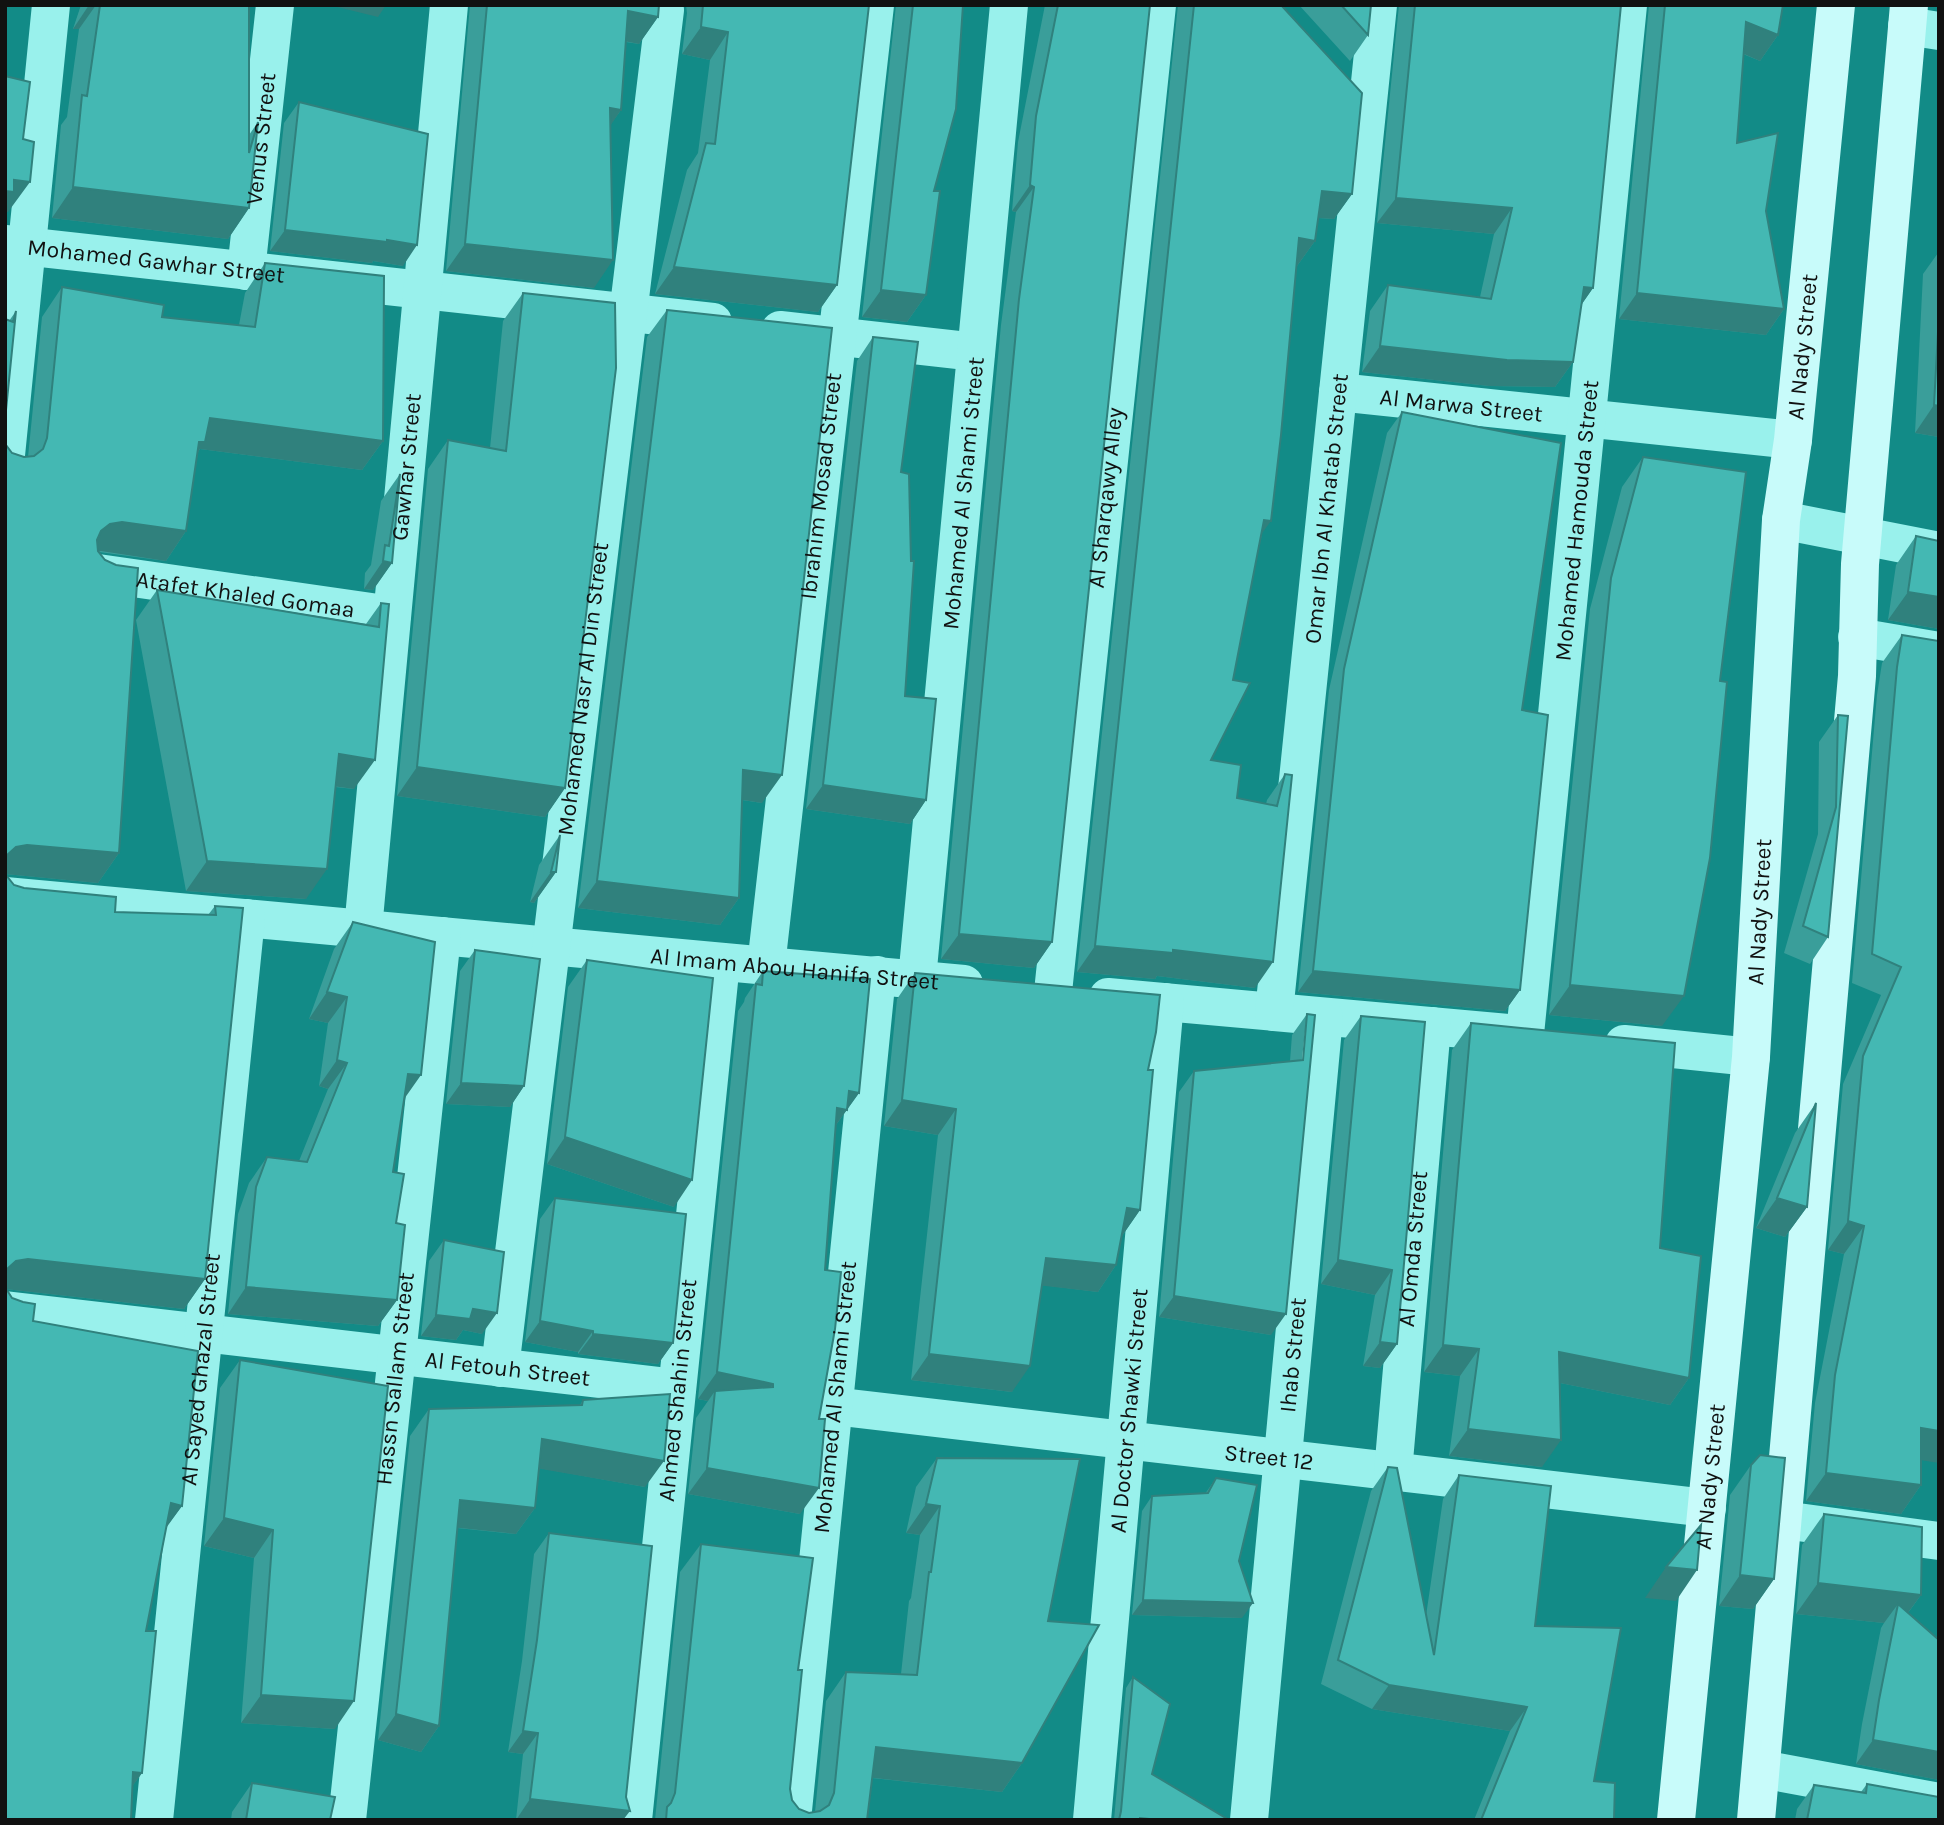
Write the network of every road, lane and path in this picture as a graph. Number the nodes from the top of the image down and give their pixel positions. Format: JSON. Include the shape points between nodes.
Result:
{"nodes":[{"id":1,"x":51,"y":5,"type":"edge"},
{"id":2,"x":275,"y":5,"type":"edge"},
{"id":3,"x":449,"y":5,"type":"edge"},
{"id":4,"x":875,"y":5,"type":"edge"},
{"id":5,"x":1009,"y":5,"type":"edge"},
{"id":6,"x":1157,"y":5,"type":"edge"},
{"id":7,"x":1378,"y":5,"type":"edge"},
{"id":8,"x":1628,"y":5,"type":"edge"},
{"id":9,"x":1836,"y":5,"type":"edge"},
{"id":10,"x":665,"y":10,"type":"dead end"},
{"id":11,"x":1918,"y":21,"type":"edge"},
{"id":12,"x":1341,"y":82,"type":"edge"},
{"id":13,"x":1367,"y":111,"type":"junction"},
{"id":14,"x":16,"y":245,"type":"edge"},
{"id":15,"x":246,"y":271,"type":"junction"},
{"id":16,"x":422,"y":290,"type":"junction"},
{"id":17,"x":628,"y":313,"type":"junction"},
{"id":18,"x":837,"y":336,"type":"junction"},
{"id":19,"x":976,"y":352,"type":"junction"},
{"id":20,"x":1338,"y":392,"type":"junction"},
{"id":21,"x":1586,"y":418,"type":"junction"},
{"id":22,"x":1793,"y":440,"type":"junction"},
{"id":23,"x":5,"y":465,"type":"edge"},
{"id":24,"x":1781,"y":520,"type":"junction"},
{"id":25,"x":1863,"y":536,"type":"junction"},
{"id":26,"x":1939,"y":551,"type":"edge"},
{"id":27,"x":98,"y":573,"type":"edge"},
{"id":28,"x":392,"y":615,"type":"junction"},
{"id":29,"x":1857,"y":637,"type":"junction"},
{"id":30,"x":1939,"y":652,"type":"edge"},
{"id":31,"x":5,"y":896,"type":"edge"},
{"id":32,"x":246,"y":918,"type":"junction"},
{"id":33,"x":363,"y":929,"type":"junction"},
{"id":34,"x":442,"y":936,"type":"junction"},
{"id":35,"x":551,"y":945,"type":"junction"},
{"id":36,"x":721,"y":962,"type":"junction"},
{"id":37,"x":766,"y":966,"type":"junction"},
{"id":38,"x":877,"y":975,"type":"junction"},
{"id":39,"x":917,"y":979,"type":"junction"},
{"id":40,"x":1025,"y":989,"type":"junction"},
{"id":41,"x":1165,"y":1002,"type":"junction"},
{"id":42,"x":1275,"y":1012,"type":"junction"},
{"id":43,"x":1324,"y":1017,"type":"junction"},
{"id":44,"x":1432,"y":1026,"type":"junction"},
{"id":45,"x":1525,"y":1034,"type":"junction"},
{"id":46,"x":1751,"y":1057,"type":"junction"},
{"id":47,"x":5,"y":1310,"type":"edge"},
{"id":48,"x":204,"y":1333,"type":"junction"},
{"id":49,"x":397,"y":1356,"type":"junction"},
{"id":50,"x":500,"y":1368,"type":"junction"},
{"id":51,"x":677,"y":1388,"type":"junction"},
{"id":52,"x":834,"y":1406,"type":"junction"},
{"id":53,"x":1125,"y":1440,"type":"junction"},
{"id":54,"x":1283,"y":1459,"type":"junction"},
{"id":55,"x":1393,"y":1472,"type":"junction"},
{"id":56,"x":1707,"y":1508,"type":"junction"},
{"id":57,"x":1783,"y":1520,"type":"junction"},
{"id":58,"x":1939,"y":1541,"type":"edge"},
{"id":59,"x":1761,"y":1769,"type":"junction"},
{"id":60,"x":1939,"y":1802,"type":"edge"},
{"id":61,"x":153,"y":1820,"type":"edge"},
{"id":62,"x":346,"y":1820,"type":"edge"},
{"id":63,"x":633,"y":1820,"type":"edge"},
{"id":64,"x":792,"y":1820,"type":"edge"},
{"id":65,"x":1092,"y":1820,"type":"edge"},
{"id":66,"x":1249,"y":1820,"type":"edge"},
{"id":67,"x":1676,"y":1820,"type":"edge"},
{"id":68,"x":1756,"y":1820,"type":"edge"}],
"edges":[{"from":1,"to":14,"type":"street"},
{"from":2,"to":15,"type":"street","name":"Venus Street"},
{"from":3,"to":16,"type":"street","name":"Gawhar Street"},
{"from":4,"to":18,"type":"street","name":"Ibrahim Mosad Street"},
{"from":5,"to":19,"type":"street","name":"Mohamed Al Shami Street"},
{"from":6,"to":40,"type":"street","name":"Al Sharqawy Alley"},
{"from":7,"to":13,"type":"street","name":"Omar Ibn Al Khatab Street"},
{"from":8,"to":21,"type":"street","name":"Mohamed Hamouda Street"},
{"from":9,"to":22,"type":"street","name":"Al Nady Street"},
{"from":10,"to":17,"type":"street","name":"Mohamed Nasr Al Din Street"},
{"from":11,"to":25,"type":"street"},
{"from":12,"to":13,"type":"street"},
{"from":13,"to":20,"type":"street","name":"Omar Ibn Al Khatab Street"},
{"from":14,"to":15,"type":"street","name":"Mohamed Gawhar Street"},
{"from":14,"to":23,"type":"street"},
{"from":15,"to":16,"type":"street","name":"Mohamed Gawhar Street"},
{"from":16,"to":17,"type":"street","name":"Mohamed Gawhar Street"},
{"from":16,"to":28,"type":"street","name":"Gawhar Street"},
{"from":17,"to":18,"type":"street","name":"Mohamed Gawhar Street"},
{"from":17,"to":35,"type":"street","name":"Mohamed Nasr Al Din Street"},
{"from":18,"to":19,"type":"street","name":"Mohamed Gawhar Street"},
{"from":18,"to":37,"type":"street","name":"Ibrahim Mosad Street"},
{"from":19,"to":39,"type":"street","name":"Mohamed Al Shami Street"},
{"from":20,"to":21,"type":"street","name":"Al Marwa Street"},
{"from":20,"to":42,"type":"street","name":"Omar Ibn Al Khatab Street"},
{"from":21,"to":22,"type":"street","name":"Al Marwa Street"},
{"from":21,"to":45,"type":"street","name":"Mohamed Hamouda Street"},
{"from":22,"to":24,"type":"street","name":"Al Nady Street"},
{"from":24,"to":25,"type":"street"},
{"from":24,"to":46,"type":"street","name":"Al Nady Street"},
{"from":25,"to":26,"type":"street"},
{"from":25,"to":29,"type":"street"},
{"from":27,"to":28,"type":"street","name":"Atafet Khaled Gomaa"},
{"from":28,"to":33,"type":"street","name":"Gawhar Street"},
{"from":29,"to":30,"type":"street"},
{"from":29,"to":57,"type":"street"},
{"from":31,"to":32,"type":"street","name":"Al Imam Abou Hanifa Street"},
{"from":32,"to":33,"type":"street","name":"Al Imam Abou Hanifa Street"},
{"from":32,"to":48,"type":"street","name":"Al Sayed Ghazal Street"},
{"from":33,"to":34,"type":"street","name":"Al Imam Abou Hanifa Street"},
{"from":34,"to":35,"type":"street","name":"Al Imam Abou Hanifa Street"},
{"from":34,"to":49,"type":"street","name":"Hassn Sallam Street"},
{"from":35,"to":36,"type":"street","name":"Al Imam Abou Hanifa Street"},
{"from":35,"to":50,"type":"street","name":"Mohamed Nasr Al Din Street"},
{"from":36,"to":37,"type":"street","name":"Al Imam Abou Hanifa Street"},
{"from":36,"to":51,"type":"street","name":"Ahmed Shahin Street"},
{"from":37,"to":38,"type":"street","name":"Al Imam Abou Hanifa Street"},
{"from":38,"to":39,"type":"street","name":"Al Imam Abou Hanifa Street"},
{"from":38,"to":52,"type":"street","name":"Mohamed Al Shami Street"},
{"from":39,"to":40,"type":"street","name":"Al Imam Abou Hanifa Street"},
{"from":40,"to":41,"type":"street","name":"Al Imam Abou Hanifa Street"},
{"from":41,"to":42,"type":"street","name":"Al Imam Abou Hanifa Street"},
{"from":41,"to":53,"type":"street","name":"Al Doctor Shawki Street"},
{"from":42,"to":43,"type":"street","name":"Al Imam Abou Hanifa Street"},
{"from":43,"to":44,"type":"street","name":"Al Imam Abou Hanifa Street"},
{"from":43,"to":54,"type":"street","name":"Ihab Street"},
{"from":44,"to":45,"type":"street","name":"Al Imam Abou Hanifa Street"},
{"from":44,"to":55,"type":"street","name":"Al Omda Street"},
{"from":45,"to":46,"type":"street","name":"Al Imam Abou Hanifa Street"},
{"from":46,"to":56,"type":"street","name":"Al Nady Street"},
{"from":47,"to":48,"type":"street","name":"Al Fetouh Street"},
{"from":48,"to":49,"type":"street","name":"Al Fetouh Street"},
{"from":48,"to":61,"type":"street","name":"Al Sayed Ghazal Street"},
{"from":49,"to":50,"type":"street","name":"Al Fetouh Street"},
{"from":49,"to":62,"type":"street","name":"Hassn Sallam Street"},
{"from":50,"to":51,"type":"street","name":"Al Fetouh Street"},
{"from":51,"to":63,"type":"street","name":"Ahmed Shahin Street"},
{"from":52,"to":53,"type":"street","name":"Street 12"},
{"from":52,"to":64,"type":"street","name":"Mohamed Al Shami Street"},
{"from":53,"to":54,"type":"street","name":"Street 12"},
{"from":53,"to":65,"type":"street","name":"Al Doctor Shawki Street"},
{"from":54,"to":55,"type":"street","name":"Street 12"},
{"from":54,"to":66,"type":"street","name":"Ihab Street"},
{"from":55,"to":56,"type":"street","name":"Street 12"},
{"from":56,"to":67,"type":"street","name":"Al Nady Street"},
{"from":57,"to":58,"type":"street"},
{"from":57,"to":59,"type":"street"},
{"from":59,"to":60,"type":"street"},
{"from":59,"to":68,"type":"street"}]}
